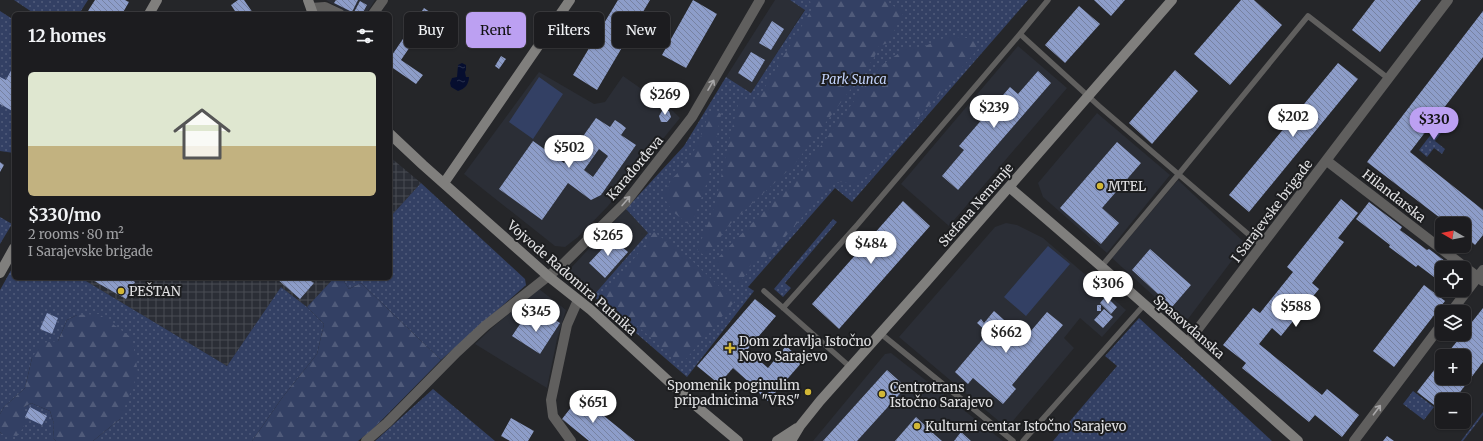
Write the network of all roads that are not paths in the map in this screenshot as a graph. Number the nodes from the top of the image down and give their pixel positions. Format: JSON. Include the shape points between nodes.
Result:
{"nodes":[{"id":1,"x":157,"y":0,"type":"edge"},
{"id":2,"x":384,"y":0,"type":"edge"},
{"id":3,"x":570,"y":0,"type":"edge"},
{"id":4,"x":760,"y":0,"type":"edge"},
{"id":5,"x":1048,"y":0,"type":"edge"},
{"id":6,"x":1171,"y":0,"type":"edge"},
{"id":7,"x":1448,"y":0,"type":"edge"},
{"id":8,"x":311,"y":8,"type":"edge"},
{"id":9,"x":150,"y":12,"type":"edge"},
{"id":10,"x":336,"y":12,"type":"edge"},
{"id":11,"x":375,"y":12,"type":"edge"},
{"id":12,"x":1020,"y":34,"type":"junction"},
{"id":13,"x":1389,"y":79,"type":"junction"},
{"id":14,"x":1088,"y":96,"type":"junction"},
{"id":15,"x":392,"y":136,"type":"edge"},
{"id":16,"x":1327,"y":161,"type":"junction"},
{"id":17,"x":1178,"y":175,"type":"junction"},
{"id":18,"x":444,"y":183,"type":"junction"},
{"id":19,"x":1009,"y":187,"type":"junction"},
{"id":20,"x":1262,"y":246,"type":"junction"},
{"id":21,"x":12,"y":252,"type":"edge"},
{"id":22,"x":1101,"y":266,"type":"junction"},
{"id":23,"x":0,"y":273,"type":"edge"},
{"id":24,"x":548,"y":276,"type":"junction"},
{"id":25,"x":1481,"y":276,"type":"edge"},
{"id":26,"x":764,"y":292,"type":"dead end"},
{"id":27,"x":578,"y":300,"type":"junction"},
{"id":28,"x":1144,"y":305,"type":"junction"},
{"id":29,"x":1457,"y":305,"type":"edge"},
{"id":30,"x":783,"y":308,"type":"junction"},
{"id":31,"x":880,"y":333,"type":"junction"},
{"id":32,"x":1435,"y":333,"type":"edge"},
{"id":33,"x":1188,"y":342,"type":"junction"},
{"id":34,"x":849,"y":366,"type":"junction"},
{"id":35,"x":800,"y":426,"type":"junction"},
{"id":36,"x":366,"y":441,"type":"edge"},
{"id":37,"x":571,"y":441,"type":"edge"},
{"id":38,"x":738,"y":441,"type":"edge"},
{"id":39,"x":777,"y":441,"type":"edge"},
{"id":40,"x":791,"y":441,"type":"edge"},
{"id":41,"x":796,"y":441,"type":"edge"},
{"id":42,"x":1013,"y":441,"type":"edge"},
{"id":43,"x":1023,"y":441,"type":"edge"},
{"id":44,"x":1298,"y":441,"type":"edge"},
{"id":45,"x":1354,"y":441,"type":"edge"}],
"edges":[{"from":1,"to":9,"type":"main road"},
{"from":2,"to":11,"type":"street"},
{"from":3,"to":18,"type":"main road"},
{"from":24,"to":4,"type":"street","name":"Karađorđeva","one_way":true,"via":[[626,202],[683,130]]},
{"from":5,"to":12,"type":"lane"},
{"from":6,"to":14,"type":"main road","name":"Stefana Nemanje"},
{"from":7,"to":13,"type":"street","name":"I Sarajevske brigade"},
{"from":8,"to":10,"type":"street","via":[[325,7]]},
{"from":12,"to":14,"type":"lane"},
{"from":12,"to":30,"type":"lane"},
{"from":13,"to":16,"type":"street","name":"I Sarajevske brigade"},
{"from":13,"to":17,"type":"lane","via":[[1308,16]]},
{"from":14,"to":17,"type":"lane"},
{"from":14,"to":19,"type":"main road","name":"Stefana Nemanje"},
{"from":15,"to":18,"type":"main road","name":"Vojvode Radomira Putnika"},
{"from":16,"to":20,"type":"street","name":"I Sarajevske brigade"},
{"from":16,"to":25,"type":"street","name":"Hilandarska"},
{"from":17,"to":20,"type":"lane"},
{"from":17,"to":22,"type":"lane"},
{"from":18,"to":24,"type":"main road","name":"Vojvode Radomira Putnika"},
{"from":19,"to":22,"type":"main road","name":"Spasovdanska"},
{"from":19,"to":31,"type":"main road","name":"Stefana Nemanje"},
{"from":20,"to":33,"type":"street","name":"I Sarajevske brigade"},
{"from":21,"to":23,"type":"main road"},
{"from":22,"to":28,"type":"main road","name":"Spasovdanska"},
{"from":24,"to":27,"type":"main road","name":"Vojvode Radomira Putnika"},
{"from":24,"to":36,"type":"street","name":"Karađorđeva","via":[[485,326]]},
{"from":25,"to":29,"type":"street"},
{"from":26,"to":30,"type":"lane"},
{"from":27,"to":37,"type":"street","via":[[567,325],[551,400],[553,416]]},
{"from":27,"to":38,"type":"main road","name":"Vojvode Radomira Putnika"},
{"from":28,"to":33,"type":"main road","name":"Spasovdanska"},
{"from":28,"to":43,"type":"lane"},
{"from":30,"to":34,"type":"lane"},
{"from":31,"to":34,"type":"main road","name":"Stefana Nemanje"},
{"from":31,"to":42,"type":"lane"},
{"from":45,"to":32,"type":"street","one_way":true},
{"from":33,"to":44,"type":"main road","name":"Spasovdanska"},
{"from":34,"to":35,"type":"main road","name":"Stefana Nemanje"},
{"from":35,"to":39,"type":"main road","name":"Stefana Nemanje"},
{"from":35,"to":40,"type":"main road","name":"Stefana Nemanje"},
{"from":35,"to":41,"type":"main road"}]}
